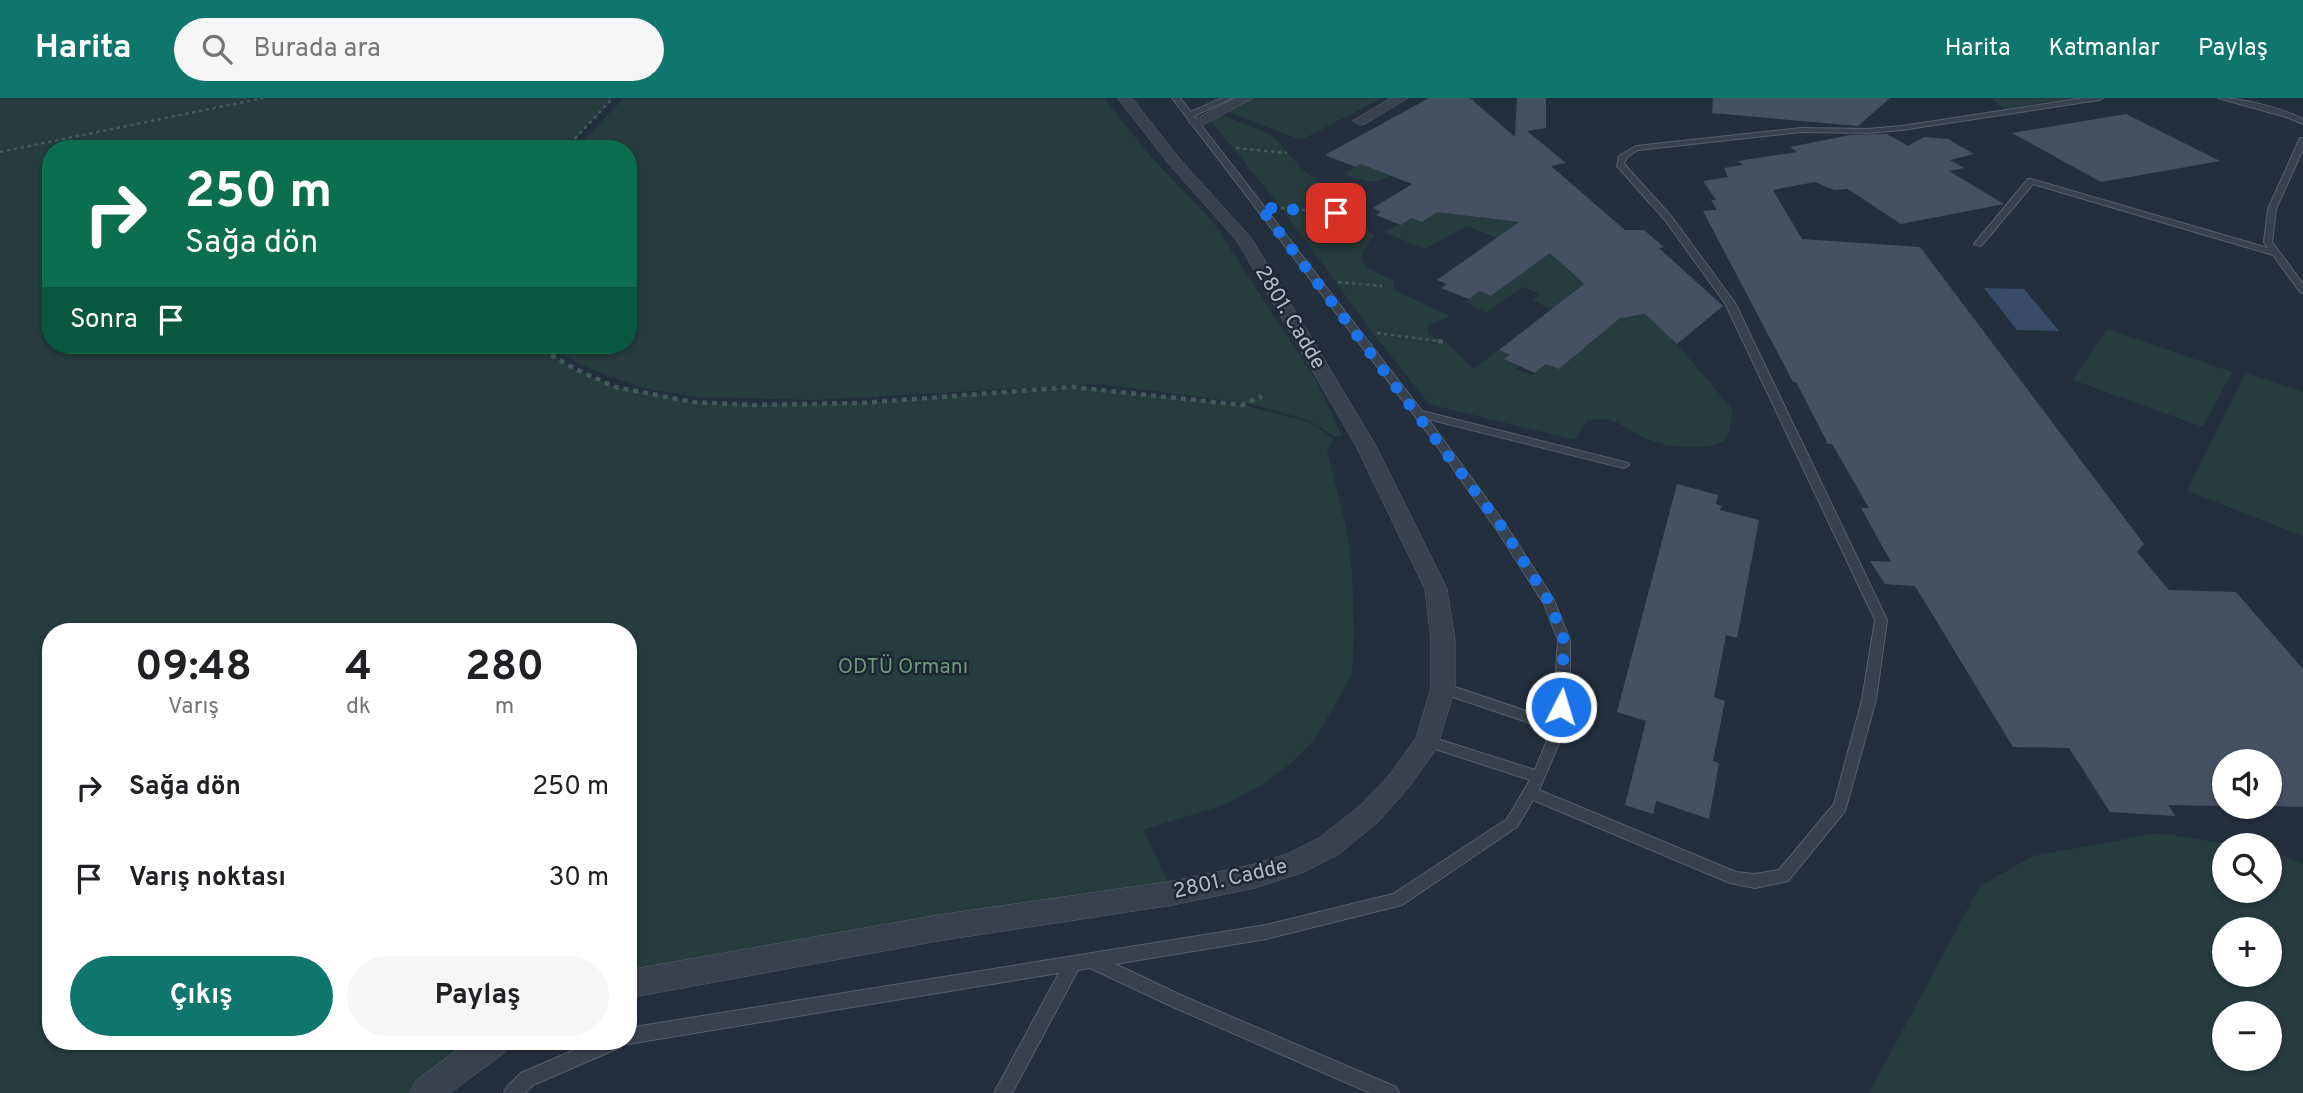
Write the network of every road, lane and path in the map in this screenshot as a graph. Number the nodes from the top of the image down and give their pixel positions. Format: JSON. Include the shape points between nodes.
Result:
{"nodes":[{"id":1,"x":263,"y":98,"type":"edge"},
{"id":2,"x":613,"y":98,"type":"edge"},
{"id":3,"x":1125,"y":98,"type":"edge"},
{"id":4,"x":1176,"y":98,"type":"edge"},
{"id":5,"x":1200,"y":98,"type":"edge"},
{"id":6,"x":1228,"y":98,"type":"edge"},
{"id":7,"x":1246,"y":98,"type":"edge"},
{"id":8,"x":1401,"y":98,"type":"edge"},
{"id":9,"x":2099,"y":98,"type":"edge"},
{"id":10,"x":2222,"y":98,"type":"edge"},
{"id":11,"x":1208,"y":107,"type":"junction"},
{"id":12,"x":1193,"y":119,"type":"junction"},
{"id":13,"x":1360,"y":121,"type":"dead end"},
{"id":14,"x":2303,"y":122,"type":"edge"},
{"id":15,"x":58,"y":140,"type":"edge"},
{"id":16,"x":573,"y":140,"type":"edge"},
{"id":17,"x":2303,"y":140,"type":"edge"},
{"id":18,"x":42,"y":143,"type":"edge"},
{"id":19,"x":1213,"y":145,"type":"junction"},
{"id":20,"x":0,"y":152,"type":"edge"},
{"id":21,"x":1287,"y":153,"type":"dead end"},
{"id":22,"x":1260,"y":207,"type":"junction"},
{"id":23,"x":1336,"y":213,"type":"dead end"},
{"id":24,"x":1978,"y":244,"type":"dead end"},
{"id":25,"x":2276,"y":253,"type":"junction"},
{"id":26,"x":1318,"y":280,"type":"junction"},
{"id":27,"x":1382,"y":286,"type":"dead end"},
{"id":28,"x":2303,"y":290,"type":"edge"},
{"id":29,"x":1354,"y":330,"type":"junction"},
{"id":30,"x":1446,"y":342,"type":"dead end"},
{"id":31,"x":549,"y":354,"type":"edge"},
{"id":32,"x":1262,"y":396,"type":"dead end"},
{"id":33,"x":1417,"y":413,"type":"junction"},
{"id":34,"x":1624,"y":465,"type":"dead end"},
{"id":35,"x":1443,"y":688,"type":"junction"},
{"id":36,"x":1559,"y":727,"type":"junction"},
{"id":37,"x":1428,"y":741,"type":"junction"},
{"id":38,"x":1539,"y":777,"type":"junction"},
{"id":39,"x":1530,"y":792,"type":"junction"},
{"id":40,"x":1081,"y":961,"type":"junction"},
{"id":41,"x":637,"y":982,"type":"edge"},
{"id":42,"x":637,"y":1035,"type":"edge"},
{"id":43,"x":483,"y":1050,"type":"edge"},
{"id":44,"x":594,"y":1050,"type":"edge"},
{"id":45,"x":426,"y":1093,"type":"edge"},
{"id":46,"x":513,"y":1093,"type":"edge"},
{"id":47,"x":1003,"y":1093,"type":"edge"},
{"id":48,"x":1390,"y":1093,"type":"edge"}],
"edges":[{"from":1,"to":15,"type":"path"},
{"from":2,"to":16,"type":"path"},
{"from":3,"to":35,"type":"street","name":"2801. Cadde","via":[[1244,239],[1366,446],[1436,589]]},
{"from":4,"to":12,"type":"lane"},
{"from":5,"to":11,"type":"lane"},
{"from":6,"to":11,"type":"lane"},
{"from":7,"to":12,"type":"street"},
{"from":8,"to":13,"type":"street"},
{"from":9,"to":39,"type":"lane","via":[[1902,128],[1801,130],[1636,148],[1623,156],[1620,164],[1668,218],[1731,303],[1881,620],[1879,634],[1869,700],[1840,807],[1783,876],[1755,881],[1735,878]]},
{"from":10,"to":14,"type":"lane"},
{"from":11,"to":12,"type":"lane"},
{"from":12,"to":19,"type":"lane"},
{"from":17,"to":25,"type":"lane","via":[[2272,209],[2268,242]]},
{"from":18,"to":20,"type":"path"},
{"from":19,"to":21,"type":"path"},
{"from":19,"to":22,"type":"lane"},
{"from":22,"to":23,"type":"path"},
{"from":22,"to":26,"type":"lane"},
{"from":24,"to":25,"type":"lane","via":[[2031,181]]},
{"from":25,"to":28,"type":"lane"},
{"from":26,"to":27,"type":"path"},
{"from":26,"to":29,"type":"lane"},
{"from":29,"to":30,"type":"path"},
{"from":29,"to":33,"type":"lane"},
{"from":31,"to":32,"type":"path","via":[[615,387],[693,402],[861,403],[1072,387],[1242,404]]},
{"from":33,"to":34,"type":"lane"},
{"from":33,"to":36,"type":"lane","via":[[1502,527],[1550,603],[1564,640]]},
{"from":35,"to":36,"type":"lane"},
{"from":35,"to":37,"type":"street","name":"2801. Cadde"},
{"from":36,"to":38,"type":"lane"},
{"from":37,"to":38,"type":"lane"},
{"from":37,"to":41,"type":"street","name":"2801. Cadde","via":[[1370,813],[1329,846],[1294,864],[1255,876]]},
{"from":38,"to":39,"type":"lane"},
{"from":39,"to":40,"type":"lane","via":[[1512,823],[1397,900],[1266,932]]},
{"from":40,"to":42,"type":"lane"},
{"from":40,"to":47,"type":"lane"},
{"from":40,"to":48,"type":"lane"},
{"from":43,"to":45,"type":"street"},
{"from":44,"to":46,"type":"lane","via":[[527,1079]]}]}
